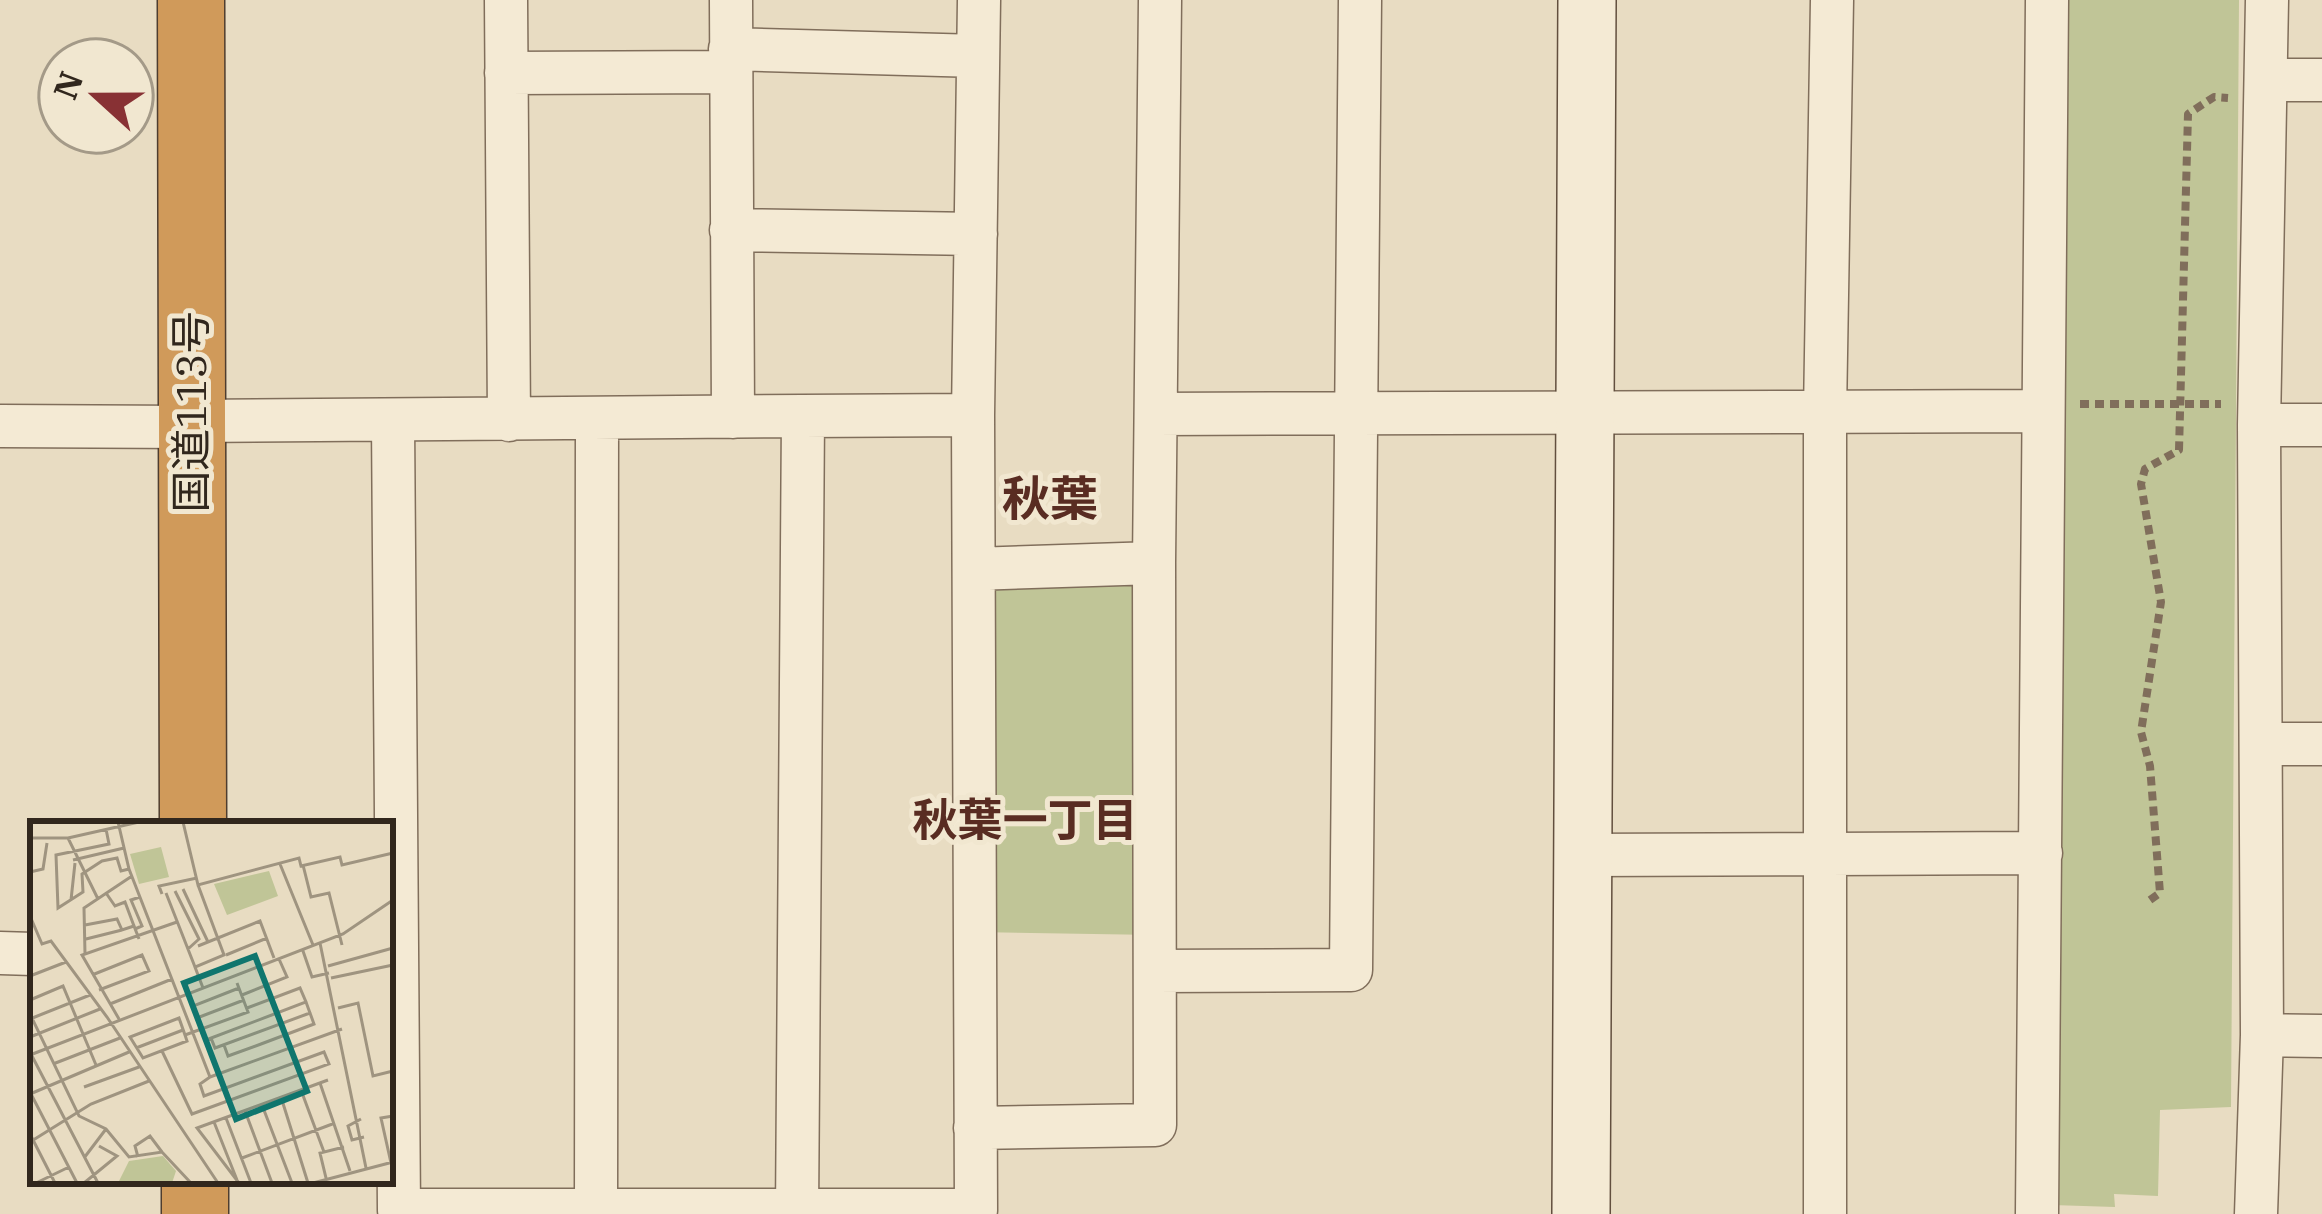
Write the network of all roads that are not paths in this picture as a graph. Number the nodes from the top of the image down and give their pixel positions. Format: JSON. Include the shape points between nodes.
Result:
{"nodes":[{"id":1,"x":191,"y":0,"type":"edge"},
{"id":2,"x":506,"y":0,"type":"edge"},
{"id":3,"x":731,"y":0,"type":"edge"},
{"id":4,"x":979,"y":0,"type":"edge"},
{"id":5,"x":1160,"y":0,"type":"edge"},
{"id":6,"x":1360,"y":0,"type":"edge"},
{"id":7,"x":1587,"y":0,"type":"edge"},
{"id":8,"x":1832,"y":0,"type":"edge"},
{"id":9,"x":2048,"y":0,"type":"edge"},
{"id":10,"x":2267,"y":0,"type":"edge"},
{"id":11,"x":978,"y":56,"type":"junction"},
{"id":12,"x":730,"y":61,"type":"junction"},
{"id":13,"x":506,"y":74,"type":"junction"},
{"id":14,"x":2322,"y":80,"type":"edge"},
{"id":15,"x":2266,"y":89,"type":"junction"},
{"id":16,"x":730,"y":230,"type":"junction"},
{"id":17,"x":976,"y":234,"type":"junction"},
{"id":18,"x":2043,"y":408,"type":"junction"},
{"id":19,"x":1825,"y":413,"type":"junction"},
{"id":20,"x":1156,"y":414,"type":"junction"},
{"id":21,"x":1584,"y":414,"type":"junction"},
{"id":22,"x":2260,"y":414,"type":"junction"},
{"id":23,"x":973,"y":415,"type":"junction"},
{"id":24,"x":1358,"y":415,"type":"junction"},
{"id":25,"x":803,"y":416,"type":"junction"},
{"id":26,"x":733,"y":417,"type":"junction"},
{"id":27,"x":597,"y":418,"type":"junction"},
{"id":28,"x":509,"y":420,"type":"junction"},
{"id":29,"x":393,"y":421,"type":"junction"},
{"id":30,"x":191,"y":424,"type":"junction"},
{"id":31,"x":2322,"y":425,"type":"edge"},
{"id":32,"x":0,"y":426,"type":"edge"},
{"id":33,"x":1154,"y":563,"type":"junction"},
{"id":34,"x":974,"y":569,"type":"junction"},
{"id":35,"x":2261,"y":744,"type":"junction"},
{"id":36,"x":2322,"y":744,"type":"edge"},
{"id":37,"x":193,"y":821,"type":"edge"},
{"id":38,"x":2041,"y":853,"type":"junction"},
{"id":39,"x":1584,"y":855,"type":"junction"},
{"id":40,"x":1827,"y":856,"type":"junction"},
{"id":41,"x":0,"y":953,"type":"edge"},
{"id":42,"x":30,"y":954,"type":"edge"},
{"id":43,"x":1156,"y":971,"type":"junction"},
{"id":44,"x":2262,"y":1035,"type":"junction"},
{"id":45,"x":2322,"y":1036,"type":"edge"},
{"id":46,"x":975,"y":1128,"type":"junction"},
{"id":47,"x":596,"y":1211,"type":"edge"},
{"id":48,"x":796,"y":1213,"type":"edge"},
{"id":49,"x":1581,"y":1214,"type":"edge"},
{"id":50,"x":1825,"y":1214,"type":"edge"},
{"id":51,"x":2037,"y":1214,"type":"edge"},
{"id":52,"x":2256,"y":1214,"type":"edge"}],
"edges":[{"from":1,"to":30,"type":"highway","name":"国道113号"},
{"from":2,"to":13,"type":"street"},
{"from":3,"to":12,"type":"street"},
{"from":4,"to":11,"type":"street"},
{"from":5,"to":20,"type":"street"},
{"from":6,"to":24,"type":"street"},
{"from":7,"to":21,"type":"street"},
{"from":8,"to":19,"type":"street"},
{"from":9,"to":18,"type":"street"},
{"from":10,"to":15,"type":"street"},
{"from":11,"to":12,"type":"street"},
{"from":11,"to":17,"type":"street"},
{"from":12,"to":13,"type":"street"},
{"from":12,"to":16,"type":"street"},
{"from":13,"to":28,"type":"street"},
{"from":14,"to":15,"type":"street"},
{"from":15,"to":22,"type":"street"},
{"from":16,"to":17,"type":"street"},
{"from":16,"to":26,"type":"street"},
{"from":17,"to":23,"type":"street"},
{"from":18,"to":19,"type":"street"},
{"from":18,"to":38,"type":"street"},
{"from":19,"to":21,"type":"street"},
{"from":19,"to":40,"type":"street"},
{"from":20,"to":24,"type":"street"},
{"from":20,"to":33,"type":"street"},
{"from":21,"to":24,"type":"street"},
{"from":21,"to":39,"type":"street"},
{"from":22,"to":31,"type":"street"},
{"from":22,"to":35,"type":"street"},
{"from":23,"to":25,"type":"street"},
{"from":23,"to":34,"type":"street"},
{"from":24,"to":43,"type":"street","via":[[1351,970]]},
{"from":25,"to":26,"type":"street"},
{"from":25,"to":48,"type":"street"},
{"from":26,"to":27,"type":"street"},
{"from":27,"to":28,"type":"street"},
{"from":27,"to":47,"type":"street"},
{"from":28,"to":29,"type":"street"},
{"from":29,"to":30,"type":"street"},
{"from":29,"to":47,"type":"street","via":[[399,1210]]},
{"from":30,"to":32,"type":"street"},
{"from":30,"to":37,"type":"highway","name":"国道113号"},
{"from":33,"to":34,"type":"street"},
{"from":33,"to":43,"type":"street"},
{"from":34,"to":46,"type":"street"},
{"from":35,"to":36,"type":"street"},
{"from":35,"to":44,"type":"street"},
{"from":38,"to":40,"type":"street"},
{"from":38,"to":51,"type":"street"},
{"from":39,"to":40,"type":"street"},
{"from":39,"to":49,"type":"street"},
{"from":40,"to":50,"type":"street"},
{"from":41,"to":42,"type":"street"},
{"from":43,"to":46,"type":"street","via":[[1155,1125]]},
{"from":44,"to":45,"type":"street"},
{"from":44,"to":52,"type":"street"},
{"from":46,"to":48,"type":"street","via":[[976,1210]]},
{"from":47,"to":48,"type":"street"}]}
